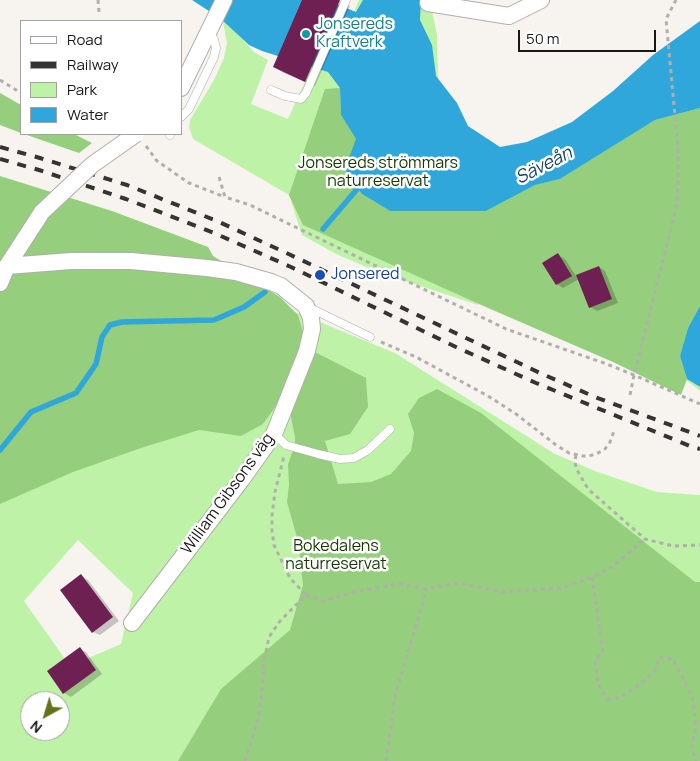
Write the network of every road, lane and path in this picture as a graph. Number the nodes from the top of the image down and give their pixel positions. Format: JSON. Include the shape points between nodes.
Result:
{"nodes":[{"id":1,"x":98,"y":0,"type":"edge"},
{"id":2,"x":224,"y":0,"type":"edge"},
{"id":3,"x":541,"y":0,"type":"edge"},
{"id":4,"x":676,"y":0,"type":"edge"},
{"id":5,"x":345,"y":2,"type":"edge"},
{"id":6,"x":428,"y":2,"type":"dead end"},
{"id":7,"x":99,"y":12,"type":"dead end"},
{"id":8,"x":210,"y":29,"type":"junction"},
{"id":9,"x":0,"y":80,"type":"edge"},
{"id":10,"x":182,"y":86,"type":"edge"},
{"id":11,"x":271,"y":90,"type":"dead end"},
{"id":12,"x":20,"y":92,"type":"edge"},
{"id":13,"x":182,"y":116,"type":"edge"},
{"id":14,"x":140,"y":139,"type":"edge"},
{"id":15,"x":219,"y":176,"type":"dead end"},
{"id":16,"x":226,"y":197,"type":"junction"},
{"id":17,"x":8,"y":266,"type":"junction"},
{"id":18,"x":0,"y":283,"type":"edge"},
{"id":19,"x":306,"y":306,"type":"junction"},
{"id":20,"x":370,"y":337,"type":"joint"},
{"id":21,"x":634,"y":374,"type":"junction"},
{"id":22,"x":630,"y":396,"type":"dead end"},
{"id":23,"x":700,"y":404,"type":"edge"},
{"id":24,"x":390,"y":429,"type":"dead end"},
{"id":25,"x":614,"y":431,"type":"dead end"},
{"id":26,"x":274,"y":434,"type":"junction"},
{"id":27,"x":286,"y":446,"type":"junction"},
{"id":28,"x":576,"y":455,"type":"junction"},
{"id":29,"x":645,"y":539,"type":"junction"},
{"id":30,"x":700,"y":545,"type":"edge"},
{"id":31,"x":592,"y":577,"type":"junction"},
{"id":32,"x":427,"y":589,"type":"junction"},
{"id":33,"x":306,"y":595,"type":"junction"},
{"id":34,"x":132,"y":623,"type":"dead end"},
{"id":35,"x":246,"y":761,"type":"edge"},
{"id":36,"x":386,"y":761,"type":"edge"},
{"id":37,"x":696,"y":761,"type":"edge"}],
"edges":[{"from":1,"to":7,"type":"path"},
{"from":2,"to":8,"type":"street"},
{"from":3,"to":6,"type":"street","via":[[510,16]]},
{"from":4,"to":21,"type":"path","via":[[666,20],[678,149],[677,204]]},
{"from":5,"to":11,"type":"lane","via":[[306,93],[301,98]]},
{"from":8,"to":10,"type":"street"},
{"from":8,"to":13,"type":"lane","via":[[216,48],[214,57],[189,109]]},
{"from":9,"to":12,"type":"path"},
{"from":14,"to":16,"type":"path","via":[[157,161],[189,183]]},
{"from":14,"to":17,"type":"street","bridge":true,"via":[[92,166],[42,212]]},
{"from":15,"to":16,"type":"path"},
{"from":16,"to":21,"type":"path","via":[[250,205],[506,329]]},
{"from":17,"to":18,"type":"street"},
{"from":17,"to":19,"type":"street","via":[[131,261],[207,268],[236,272],[282,286]]},
{"from":19,"to":20,"type":"lane"},
{"from":19,"to":26,"type":"street","name":"William Gibsons väg","via":[[311,318],[311,340]]},
{"from":20,"to":28,"type":"path","via":[[416,357],[488,396],[556,445]]},
{"from":21,"to":22,"type":"path"},
{"from":21,"to":23,"type":"path"},
{"from":24,"to":27,"type":"lane","via":[[368,450],[354,458],[340,459]]},
{"from":25,"to":28,"type":"path","via":[[605,449],[590,456]]},
{"from":26,"to":27,"type":"lane"},
{"from":26,"to":34,"type":"street","name":"William Gibsons väg"},
{"from":27,"to":33,"type":"path","via":[[275,492],[272,531],[274,545],[290,578]]},
{"from":28,"to":29,"type":"path","via":[[576,468],[588,489]]},
{"from":29,"to":30,"type":"path","via":[[673,546]]},
{"from":29,"to":31,"type":"path","via":[[612,566]]},
{"from":31,"to":32,"type":"path","via":[[561,588],[503,592],[458,583]]},
{"from":31,"to":37,"type":"path","via":[[603,651],[594,661],[598,684],[607,699],[619,698],[654,672],[660,657],[673,660],[692,696],[696,726],[692,748]]},
{"from":32,"to":33,"type":"path","via":[[399,584],[323,601]]},
{"from":32,"to":36,"type":"path","via":[[395,696]]},
{"from":33,"to":35,"type":"path","via":[[269,637],[259,717]]}]}
